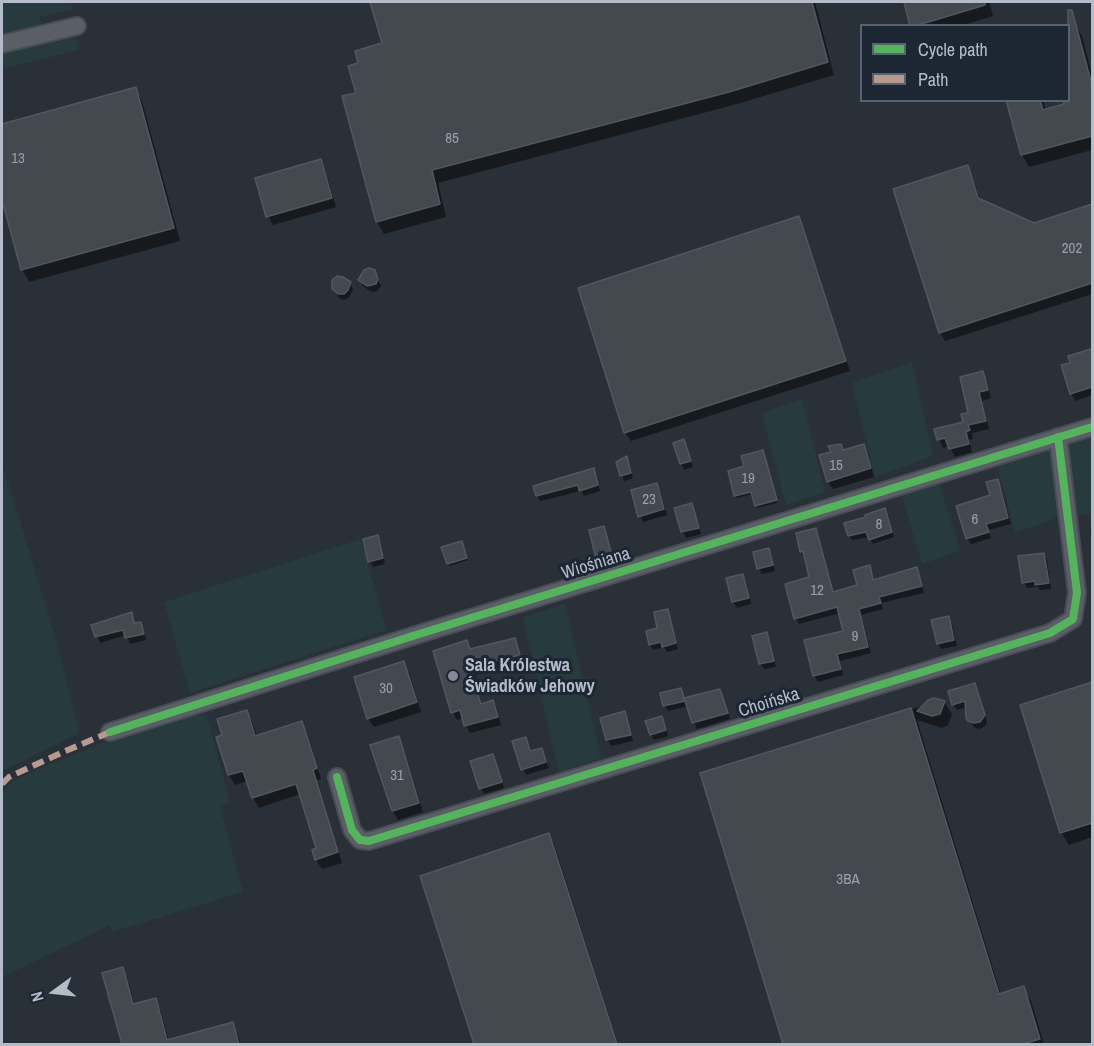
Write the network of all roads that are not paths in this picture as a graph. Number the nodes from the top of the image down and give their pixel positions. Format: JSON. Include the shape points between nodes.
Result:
{"nodes":[{"id":1,"x":77,"y":26,"type":"dead end"},
{"id":2,"x":2,"y":44,"type":"edge"},
{"id":3,"x":1092,"y":427,"type":"edge"},
{"id":4,"x":1058,"y":437,"type":"junction"},
{"id":5,"x":110,"y":732,"type":"dead end"},
{"id":6,"x":337,"y":777,"type":"dead end"}],
"edges":[{"from":1,"to":2,"type":"street"},
{"from":3,"to":4,"type":"street","name":"Wiośniana"},
{"from":4,"to":5,"type":"street","name":"Wiośniana"},
{"from":4,"to":6,"type":"street","name":"Choińska","via":[[1077,593],[1073,619],[1050,633],[369,841],[360,840],[352,830]]}]}
